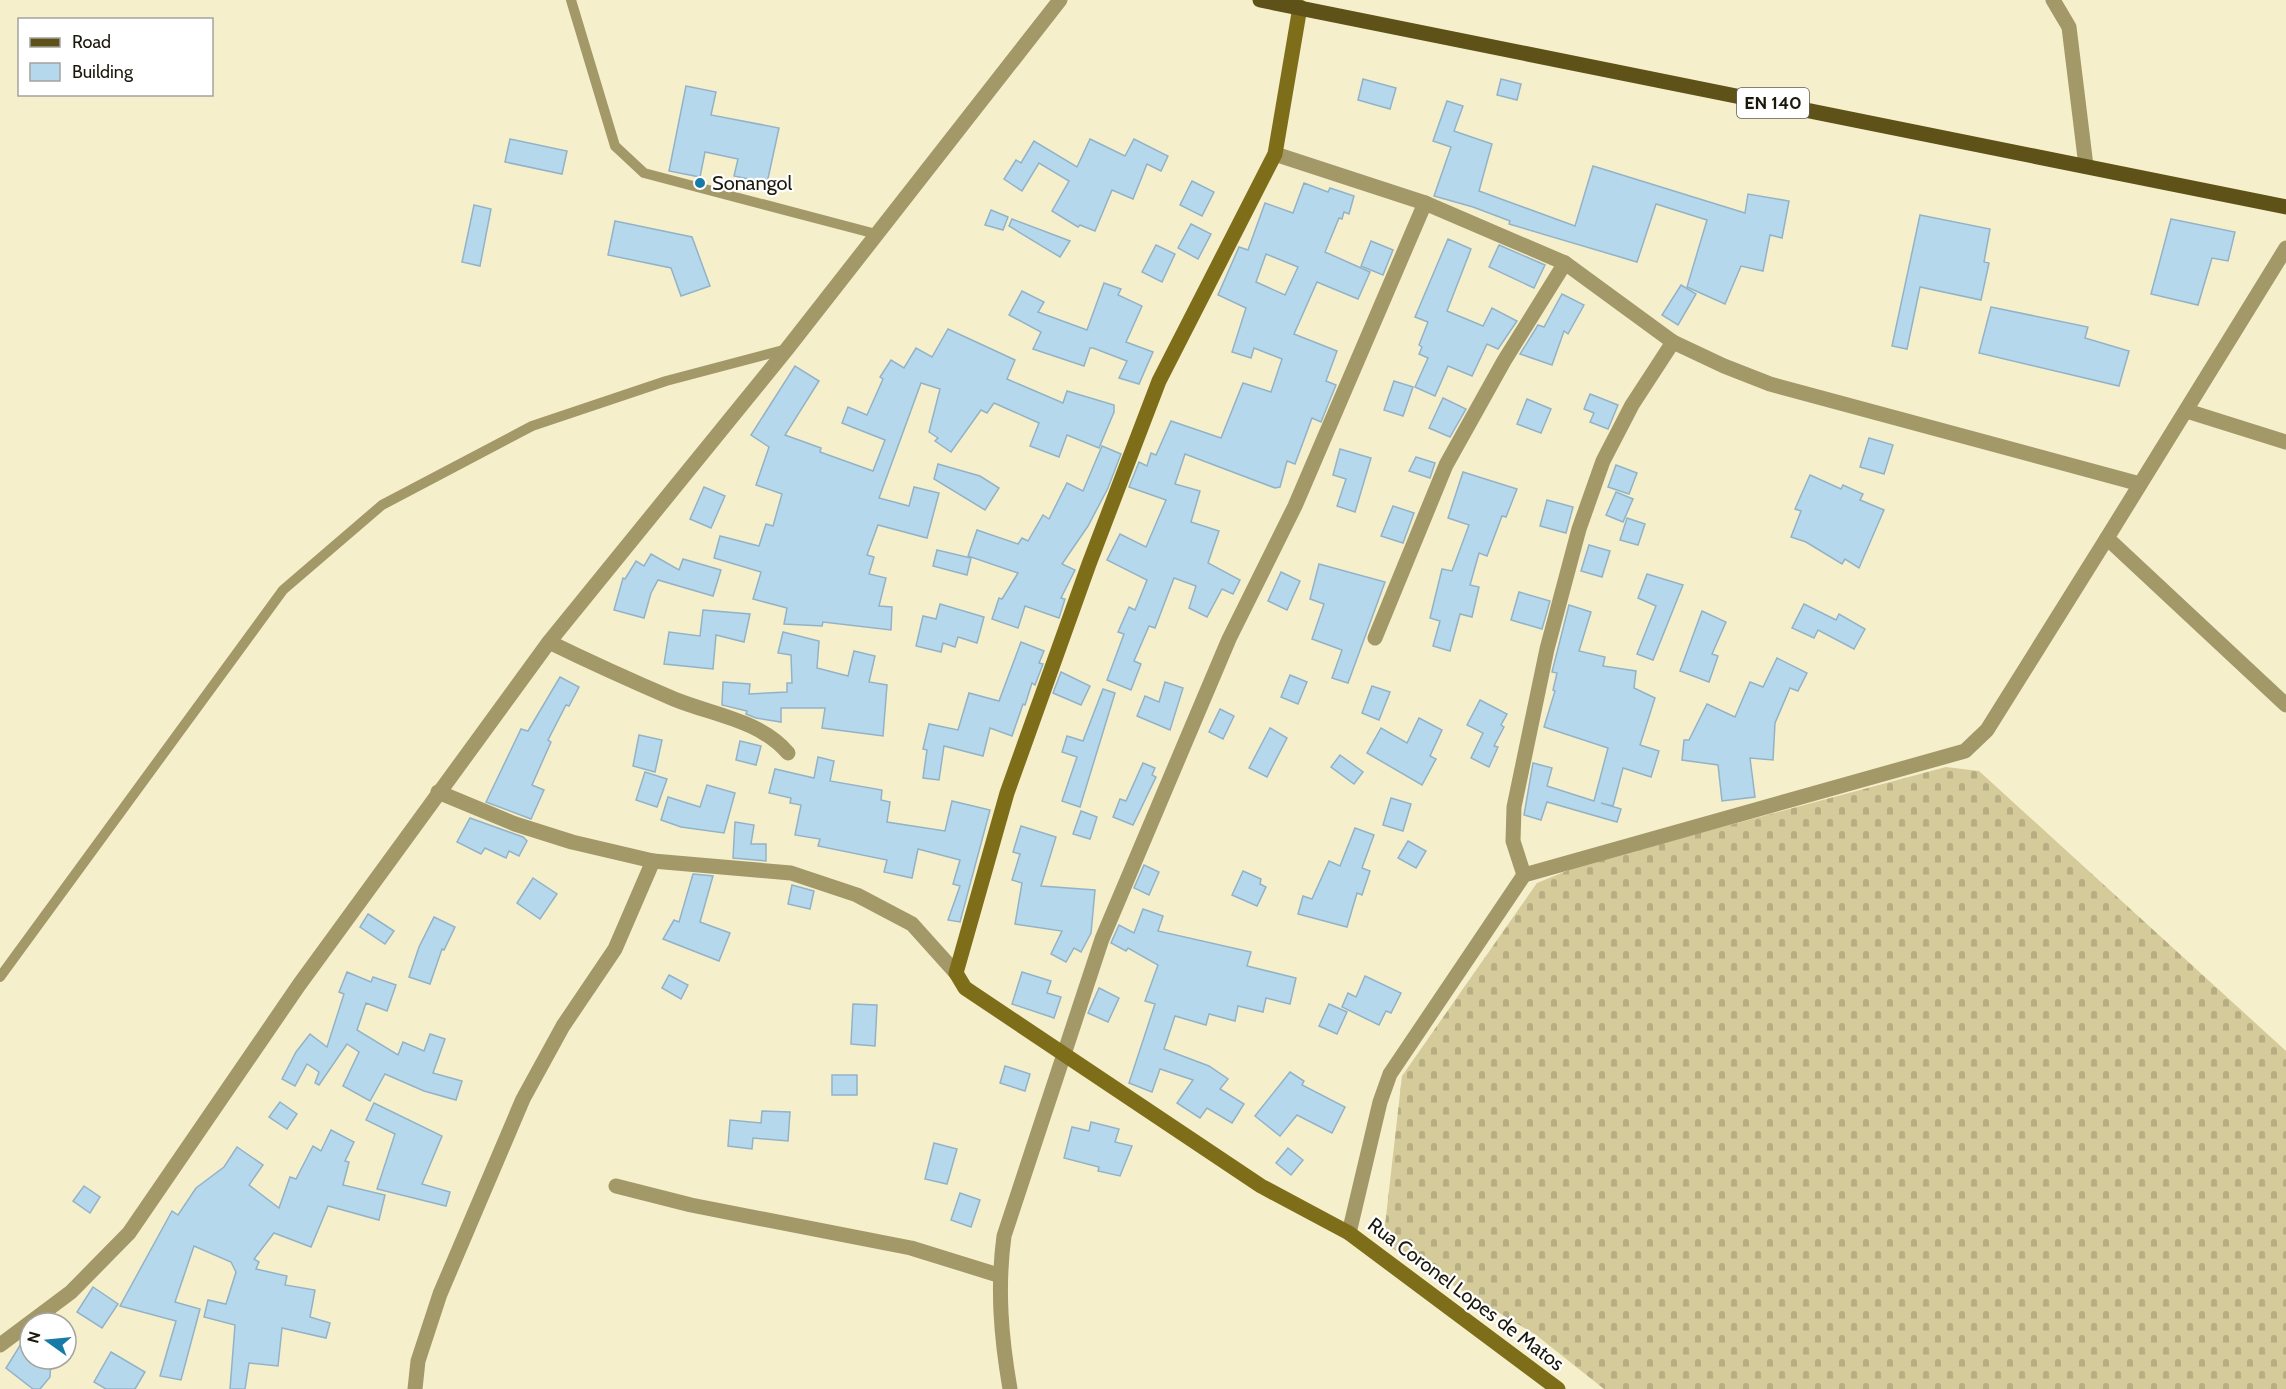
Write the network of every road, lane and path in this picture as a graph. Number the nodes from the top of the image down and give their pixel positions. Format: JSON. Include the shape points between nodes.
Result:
{"nodes":[{"id":1,"x":571,"y":0,"type":"edge"},
{"id":2,"x":1060,"y":0,"type":"edge"},
{"id":3,"x":1260,"y":0,"type":"edge"},
{"id":4,"x":2054,"y":0,"type":"edge"},
{"id":5,"x":1300,"y":4,"type":"edge"},
{"id":6,"x":1275,"y":154,"type":"junction"},
{"id":7,"x":2086,"y":166,"type":"junction"},
{"id":8,"x":1425,"y":203,"type":"junction"},
{"id":9,"x":2286,"y":207,"type":"edge"},
{"id":10,"x":876,"y":234,"type":"junction"},
{"id":11,"x":2286,"y":248,"type":"edge"},
{"id":12,"x":1565,"y":263,"type":"junction"},
{"id":13,"x":1673,"y":342,"type":"junction"},
{"id":14,"x":787,"y":349,"type":"junction"},
{"id":15,"x":2187,"y":411,"type":"junction"},
{"id":16,"x":2286,"y":442,"type":"edge"},
{"id":17,"x":2140,"y":484,"type":"junction"},
{"id":18,"x":2107,"y":538,"type":"junction"},
{"id":19,"x":1375,"y":638,"type":"dead end"},
{"id":20,"x":549,"y":642,"type":"junction"},
{"id":21,"x":2286,"y":705,"type":"edge"},
{"id":22,"x":788,"y":753,"type":"dead end"},
{"id":23,"x":438,"y":792,"type":"junction"},
{"id":24,"x":653,"y":861,"type":"junction"},
{"id":25,"x":1524,"y":874,"type":"junction"},
{"id":26,"x":956,"y":973,"type":"junction"},
{"id":27,"x":0,"y":977,"type":"edge"},
{"id":28,"x":1064,"y":1056,"type":"junction"},
{"id":29,"x":616,"y":1186,"type":"dead end"},
{"id":30,"x":1349,"y":1233,"type":"junction"},
{"id":31,"x":999,"y":1275,"type":"junction"},
{"id":32,"x":0,"y":1345,"type":"edge"},
{"id":33,"x":415,"y":1389,"type":"edge"},
{"id":34,"x":1010,"y":1389,"type":"edge"},
{"id":35,"x":1558,"y":1389,"type":"edge"}],
"edges":[{"from":1,"to":10,"type":"lane","via":[[615,146],[644,173]]},
{"from":2,"to":10,"type":"street"},
{"from":3,"to":5,"type":"main road","number":"EN 140"},
{"from":4,"to":7,"type":"street","via":[[2069,27]]},
{"from":5,"to":6,"type":"street"},
{"from":5,"to":7,"type":"main road","number":"EN 140"},
{"from":6,"to":8,"type":"street"},
{"from":6,"to":26,"type":"street","via":[[1159,381],[1007,793]]},
{"from":7,"to":9,"type":"main road","number":"EN 140"},
{"from":8,"to":12,"type":"street"},
{"from":8,"to":28,"type":"street","via":[[1295,506],[1230,639],[1144,836],[1102,939]]},
{"from":10,"to":14,"type":"street"},
{"from":11,"to":15,"type":"street"},
{"from":12,"to":13,"type":"street"},
{"from":12,"to":19,"type":"street","via":[[1446,465]]},
{"from":13,"to":17,"type":"street","via":[[1770,384]]},
{"from":13,"to":25,"type":"street","via":[[1617,433],[1579,529],[1547,649],[1514,807],[1513,842]]},
{"from":14,"to":20,"type":"street"},
{"from":14,"to":27,"type":"lane","via":[[666,381],[532,426],[382,505],[283,590]]},
{"from":15,"to":16,"type":"street"},
{"from":15,"to":17,"type":"street"},
{"from":17,"to":18,"type":"street"},
{"from":18,"to":21,"type":"street"},
{"from":18,"to":25,"type":"street","via":[[1987,730],[1965,751]]},
{"from":20,"to":22,"type":"street","via":[[677,700],[760,729],[776,738]]},
{"from":20,"to":23,"type":"street"},
{"from":23,"to":24,"type":"street","via":[[515,824]]},
{"from":23,"to":32,"type":"street","via":[[299,985],[129,1233],[71,1292]]},
{"from":24,"to":26,"type":"street","via":[[791,873],[857,895],[912,924]]},
{"from":24,"to":33,"type":"street","via":[[615,949],[563,1026],[523,1099],[440,1294],[418,1361]]},
{"from":25,"to":30,"type":"street","via":[[1390,1074]]},
{"from":26,"to":28,"type":"street","name":"Rua Coronel Lopes de Matos","via":[[964,988]]},
{"from":28,"to":30,"type":"street","name":"Rua Coronel Lopes de Matos","via":[[1261,1186]]},
{"from":28,"to":31,"type":"street","via":[[1004,1236]]},
{"from":29,"to":31,"type":"street","via":[[691,1205],[912,1248]]},
{"from":30,"to":35,"type":"street","name":"Rua Coronel Lopes de Matos"},
{"from":31,"to":34,"type":"street"}]}
